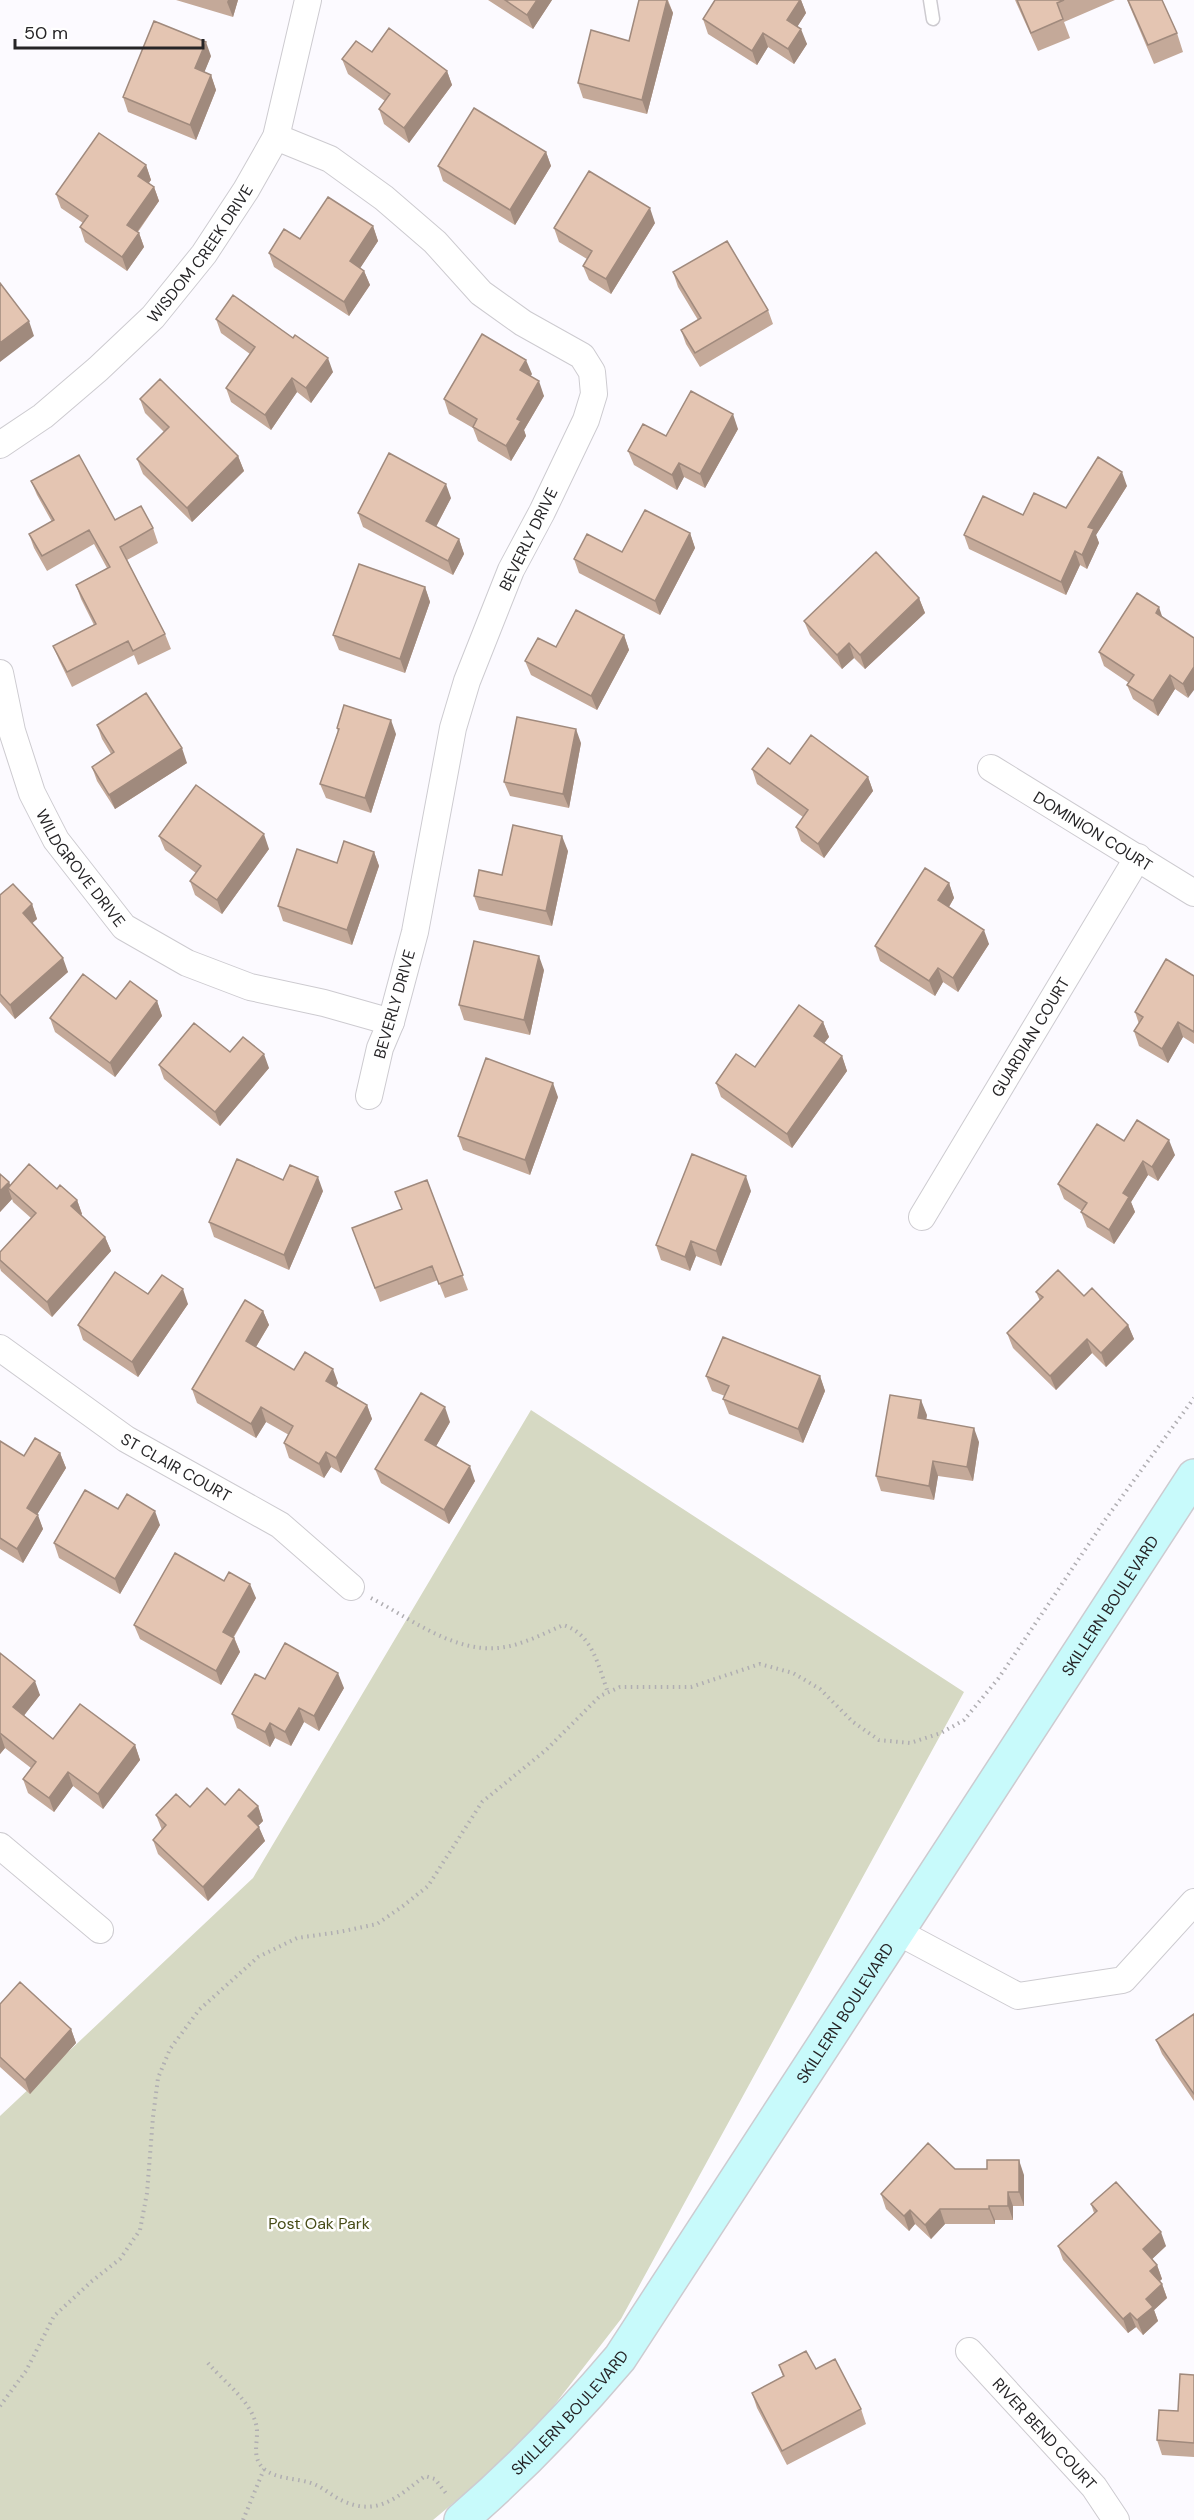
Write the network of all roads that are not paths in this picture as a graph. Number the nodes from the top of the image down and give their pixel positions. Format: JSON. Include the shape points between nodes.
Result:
{"nodes":[{"id":1,"x":308,"y":0,"type":"edge"},
{"id":2,"x":930,"y":0,"type":"edge"},
{"id":3,"x":933,"y":19,"type":"dead end"},
{"id":4,"x":276,"y":137,"type":"junction"},
{"id":5,"x":0,"y":445,"type":"edge"},
{"id":6,"x":0,"y":673,"type":"edge"},
{"id":7,"x":991,"y":768,"type":"dead end"},
{"id":8,"x":1138,"y":857,"type":"junction"},
{"id":9,"x":1194,"y":893,"type":"edge"},
{"id":10,"x":391,"y":1022,"type":"junction"},
{"id":11,"x":369,"y":1096,"type":"dead end"},
{"id":12,"x":922,"y":1216,"type":"dead end"},
{"id":13,"x":0,"y":1348,"type":"edge"},
{"id":14,"x":1194,"y":1476,"type":"edge"},
{"id":15,"x":351,"y":1587,"type":"road end"},
{"id":16,"x":0,"y":1846,"type":"edge"},
{"id":17,"x":1194,"y":1902,"type":"edge"},
{"id":18,"x":100,"y":1930,"type":"dead end"},
{"id":19,"x":898,"y":1932,"type":"junction"},
{"id":20,"x":969,"y":2351,"type":"dead end"},
{"id":21,"x":463,"y":2519,"type":"edge"},
{"id":22,"x":1116,"y":2520,"type":"edge"}],
"edges":[{"from":1,"to":4,"type":"street","name":"WISDOM CREEK DRIVE"},
{"from":2,"to":3,"type":"lane"},
{"from":4,"to":5,"type":"street","name":"WISDOM CREEK DRIVE","via":[[204,254],[153,317],[43,416]]},
{"from":4,"to":10,"type":"street","name":"BEVERLY DRIVE","via":[[330,159],[384,198],[435,242],[481,293],[523,323],[582,356],[592,372],[594,394],[586,420],[511,570],[487,626],[453,728],[415,932]]},
{"from":6,"to":10,"type":"street","name":"WILDGROVE DRIVE","via":[[12,731],[32,794],[56,840],[124,927],[187,963],[250,987]]},
{"from":7,"to":8,"type":"street","name":"DOMINION COURT"},
{"from":8,"to":9,"type":"street","name":"DOMINION COURT"},
{"from":8,"to":12,"type":"street","name":"GUARDIAN COURT"},
{"from":10,"to":11,"type":"street","name":"BEVERLY DRIVE","via":[[380,1048]]},
{"from":13,"to":15,"type":"street","name":"ST CLAIR COURT","via":[[126,1439],[280,1525]]},
{"from":14,"to":19,"type":"street","name":"SKILLERN BOULEVARD"},
{"from":16,"to":18,"type":"street"},
{"from":17,"to":19,"type":"street","via":[[1123,1980],[1018,1996]]},
{"from":19,"to":21,"type":"street","name":"SKILLERN BOULEVARD","via":[[620,2358],[535,2454]]},
{"from":20,"to":22,"type":"street","name":"RIVER BEND COURT","via":[[1094,2487]]}]}
